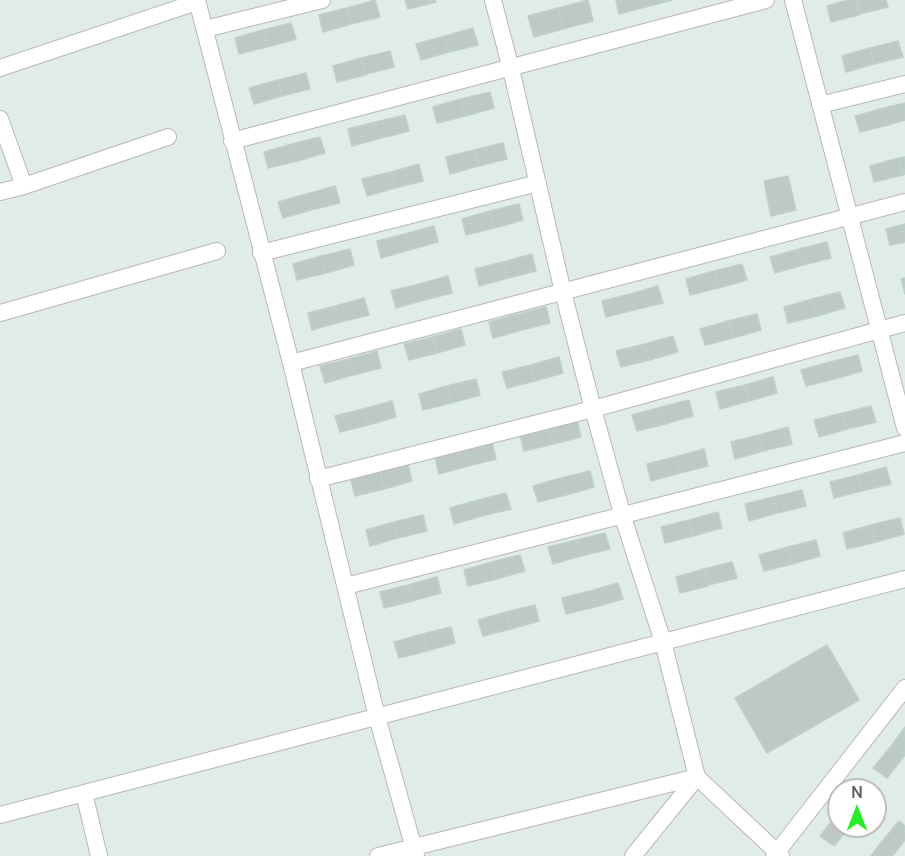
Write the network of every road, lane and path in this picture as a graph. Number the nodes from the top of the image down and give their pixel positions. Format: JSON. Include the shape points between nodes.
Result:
{"nodes":[{"id":1,"x":322,"y":0,"type":"edge"},
{"id":2,"x":493,"y":0,"type":"edge"},
{"id":3,"x":766,"y":0,"type":"edge"},
{"id":4,"x":793,"y":0,"type":"edge"},
{"id":5,"x":197,"y":1,"type":"edge"},
{"id":6,"x":205,"y":29,"type":"junction"},
{"id":7,"x":0,"y":68,"type":"edge"},
{"id":8,"x":511,"y":69,"type":"junction"},
{"id":9,"x":905,"y":84,"type":"edge"},
{"id":10,"x":820,"y":105,"type":"junction"},
{"id":11,"x":0,"y":119,"type":"edge"},
{"id":12,"x":168,"y":137,"type":"dead end"},
{"id":13,"x":232,"y":141,"type":"junction"},
{"id":14,"x":538,"y":183,"type":"junction"},
{"id":15,"x":24,"y":186,"type":"junction"},
{"id":16,"x":0,"y":192,"type":"edge"},
{"id":17,"x":905,"y":202,"type":"edge"},
{"id":18,"x":850,"y":215,"type":"junction"},
{"id":19,"x":217,"y":251,"type":"dead end"},
{"id":20,"x":261,"y":253,"type":"junction"},
{"id":21,"x":563,"y":292,"type":"junction"},
{"id":22,"x":0,"y":313,"type":"edge"},
{"id":23,"x":905,"y":322,"type":"edge"},
{"id":24,"x":879,"y":330,"type":"junction"},
{"id":25,"x":291,"y":363,"type":"junction"},
{"id":26,"x":593,"y":409,"type":"junction"},
{"id":27,"x":905,"y":428,"type":"edge"},
{"id":28,"x":905,"y":443,"type":"edge"},
{"id":29,"x":318,"y":479,"type":"junction"},
{"id":30,"x":622,"y":517,"type":"junction"},
{"id":31,"x":905,"y":579,"type":"edge"},
{"id":32,"x":346,"y":586,"type":"junction"},
{"id":33,"x":663,"y":642,"type":"junction"},
{"id":34,"x":905,"y":688,"type":"edge"},
{"id":35,"x":377,"y":717,"type":"junction"},
{"id":36,"x":697,"y":777,"type":"junction"},
{"id":37,"x":84,"y":793,"type":"junction"},
{"id":38,"x":0,"y":815,"type":"edge"},
{"id":39,"x":414,"y":852,"type":"edge"},
{"id":40,"x":777,"y":855,"type":"edge"},
{"id":41,"x":99,"y":856,"type":"edge"},
{"id":42,"x":378,"y":856,"type":"edge"},
{"id":43,"x":633,"y":856,"type":"edge"}],
"edges":[{"from":1,"to":6,"type":"street"},
{"from":2,"to":8,"type":"street"},
{"from":3,"to":8,"type":"street"},
{"from":4,"to":10,"type":"street"},
{"from":5,"to":6,"type":"street"},
{"from":5,"to":7,"type":"street"},
{"from":6,"to":13,"type":"street"},
{"from":8,"to":13,"type":"street"},
{"from":8,"to":14,"type":"street"},
{"from":9,"to":10,"type":"street"},
{"from":10,"to":18,"type":"street"},
{"from":11,"to":15,"type":"street"},
{"from":12,"to":15,"type":"street"},
{"from":13,"to":20,"type":"street"},
{"from":14,"to":20,"type":"street"},
{"from":14,"to":21,"type":"street"},
{"from":15,"to":16,"type":"street"},
{"from":17,"to":18,"type":"street"},
{"from":18,"to":21,"type":"street"},
{"from":18,"to":24,"type":"street"},
{"from":19,"to":22,"type":"street"},
{"from":20,"to":25,"type":"street"},
{"from":21,"to":25,"type":"street"},
{"from":21,"to":26,"type":"street"},
{"from":23,"to":24,"type":"street"},
{"from":24,"to":26,"type":"street"},
{"from":24,"to":27,"type":"street"},
{"from":25,"to":29,"type":"street"},
{"from":26,"to":29,"type":"street"},
{"from":26,"to":30,"type":"street"},
{"from":28,"to":30,"type":"street"},
{"from":29,"to":32,"type":"street"},
{"from":30,"to":32,"type":"street"},
{"from":30,"to":33,"type":"street"},
{"from":31,"to":33,"type":"street"},
{"from":32,"to":35,"type":"street"},
{"from":33,"to":35,"type":"street"},
{"from":33,"to":36,"type":"street"},
{"from":34,"to":40,"type":"street"},
{"from":35,"to":37,"type":"street"},
{"from":35,"to":39,"type":"street"},
{"from":36,"to":39,"type":"street"},
{"from":36,"to":40,"type":"street"},
{"from":36,"to":43,"type":"street"},
{"from":37,"to":38,"type":"street"},
{"from":37,"to":41,"type":"street"},
{"from":39,"to":42,"type":"street"}]}
